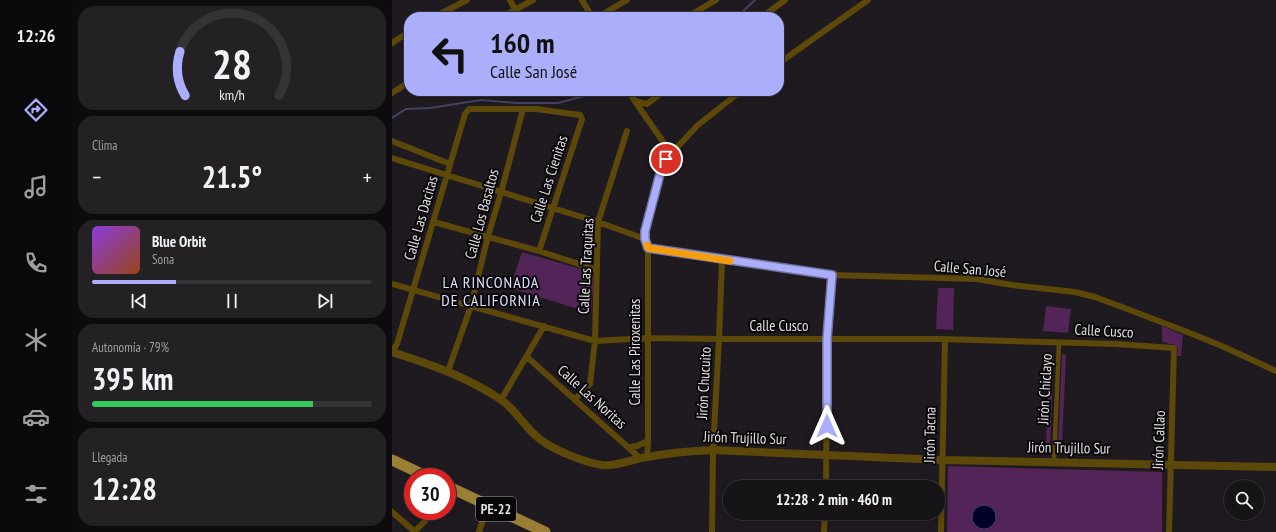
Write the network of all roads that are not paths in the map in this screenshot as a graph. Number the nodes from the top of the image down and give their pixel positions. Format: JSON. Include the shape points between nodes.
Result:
{"nodes":[{"id":1,"x":466,"y":0,"type":"edge"},
{"id":2,"x":510,"y":0,"type":"edge"},
{"id":3,"x":533,"y":0,"type":"edge"},
{"id":4,"x":582,"y":0,"type":"edge"},
{"id":5,"x":627,"y":0,"type":"edge"},
{"id":6,"x":716,"y":0,"type":"edge"},
{"id":7,"x":785,"y":0,"type":"edge"},
{"id":8,"x":868,"y":0,"type":"edge"},
{"id":9,"x":515,"y":9,"type":"junction"},
{"id":10,"x":443,"y":12,"type":"edge"},
{"id":11,"x":510,"y":12,"type":"edge"},
{"id":12,"x":516,"y":12,"type":"edge"},
{"id":13,"x":589,"y":12,"type":"edge"},
{"id":14,"x":607,"y":12,"type":"edge"},
{"id":15,"x":696,"y":12,"type":"edge"},
{"id":16,"x":769,"y":12,"type":"edge"},
{"id":17,"x":404,"y":35,"type":"edge"},
{"id":18,"x":392,"y":43,"type":"edge"},
{"id":19,"x":784,"y":60,"type":"edge"},
{"id":20,"x":404,"y":85,"type":"edge"},
{"id":21,"x":392,"y":93,"type":"edge"},
{"id":22,"x":632,"y":96,"type":"edge"},
{"id":23,"x":657,"y":96,"type":"edge"},
{"id":24,"x":734,"y":96,"type":"edge"},
{"id":25,"x":634,"y":100,"type":"junction"},
{"id":26,"x":523,"y":109,"type":"junction"},
{"id":27,"x":628,"y":131,"type":"dead end"},
{"id":28,"x":392,"y":141,"type":"edge"},
{"id":29,"x":671,"y":153,"type":"junction"},
{"id":30,"x":392,"y":158,"type":"edge"},
{"id":31,"x":450,"y":164,"type":"junction"},
{"id":32,"x":447,"y":176,"type":"junction"},
{"id":33,"x":501,"y":193,"type":"junction"},
{"id":34,"x":554,"y":209,"type":"junction"},
{"id":35,"x":434,"y":222,"type":"junction"},
{"id":36,"x":598,"y":222,"type":"junction"},
{"id":37,"x":488,"y":236,"type":"junction"},
{"id":38,"x":645,"y":239,"type":"junction"},
{"id":39,"x":648,"y":248,"type":"junction"},
{"id":40,"x":540,"y":251,"type":"junction"},
{"id":41,"x":722,"y":260,"type":"junction"},
{"id":42,"x":597,"y":270,"type":"junction"},
{"id":43,"x":832,"y":275,"type":"junction"},
{"id":44,"x":392,"y":284,"type":"edge"},
{"id":45,"x":414,"y":290,"type":"junction"},
{"id":46,"x":471,"y":306,"type":"junction"},
{"id":47,"x":544,"y":326,"type":"junction"},
{"id":48,"x":648,"y":338,"type":"junction"},
{"id":49,"x":719,"y":339,"type":"junction"},
{"id":50,"x":827,"y":339,"type":"junction"},
{"id":51,"x":945,"y":339,"type":"junction"},
{"id":52,"x":595,"y":341,"type":"junction"},
{"id":53,"x":1059,"y":342,"type":"junction"},
{"id":54,"x":1174,"y":348,"type":"joint"},
{"id":55,"x":392,"y":352,"type":"edge"},
{"id":56,"x":527,"y":357,"type":"junction"},
{"id":57,"x":448,"y":371,"type":"junction"},
{"id":58,"x":1276,"y":371,"type":"edge"},
{"id":59,"x":574,"y":399,"type":"junction"},
{"id":60,"x":501,"y":400,"type":"junction"},
{"id":61,"x":648,"y":440,"type":"junction"},
{"id":62,"x":629,"y":447,"type":"junction"},
{"id":63,"x":713,"y":450,"type":"junction"},
{"id":64,"x":827,"y":456,"type":"junction"},
{"id":65,"x":644,"y":457,"type":"junction"},
{"id":66,"x":392,"y":460,"type":"edge"},
{"id":67,"x":942,"y":460,"type":"junction"},
{"id":68,"x":1054,"y":462,"type":"junction"},
{"id":69,"x":1171,"y":464,"type":"junction"},
{"id":70,"x":1276,"y":467,"type":"edge"},
{"id":71,"x":409,"y":468,"type":"edge"},
{"id":72,"x":826,"y":480,"type":"edge"},
{"id":73,"x":456,"y":490,"type":"edge"},
{"id":74,"x":488,"y":505,"type":"junction"},
{"id":75,"x":392,"y":512,"type":"edge"},
{"id":76,"x":426,"y":520,"type":"edge"},
{"id":77,"x":825,"y":520,"type":"edge"},
{"id":78,"x":414,"y":532,"type":"edge"},
{"id":79,"x":480,"y":532,"type":"edge"},
{"id":80,"x":545,"y":532,"type":"edge"},
{"id":81,"x":712,"y":532,"type":"edge"},
{"id":82,"x":824,"y":532,"type":"edge"},
{"id":83,"x":941,"y":532,"type":"edge"},
{"id":84,"x":1169,"y":532,"type":"edge"}],
"edges":[{"from":1,"to":10,"type":"street"},
{"from":2,"to":9,"type":"street"},
{"from":3,"to":9,"type":"street"},
{"from":4,"to":13,"type":"street"},
{"from":5,"to":14,"type":"street"},
{"from":6,"to":15,"type":"street"},
{"from":7,"to":16,"type":"street"},
{"from":8,"to":19,"type":"street"},
{"from":9,"to":11,"type":"street"},
{"from":9,"to":12,"type":"street"},
{"from":17,"to":18,"type":"street"},
{"from":20,"to":21,"type":"street"},
{"from":22,"to":25,"type":"street"},
{"from":23,"to":25,"type":"street","via":[[647,104]]},
{"from":24,"to":29,"type":"street","via":[[708,116]]},
{"from":25,"to":29,"type":"street"},
{"from":26,"to":31,"type":"street","name":"Calle Las Dacitas","via":[[469,109],[465,114]]},
{"from":26,"to":33,"type":"street","name":"Calle Los Basaltos"},
{"from":26,"to":34,"type":"street","name":"Calle Las Cienitas","via":[[580,115],[582,119]]},
{"from":27,"to":36,"type":"street","name":"Calle Las Traquitas"},
{"from":28,"to":31,"type":"street"},
{"from":29,"to":38,"type":"street","via":[[661,170]]},
{"from":30,"to":32,"type":"street"},
{"from":31,"to":32,"type":"street","name":"Calle Las Dacitas"},
{"from":32,"to":33,"type":"street"},
{"from":32,"to":35,"type":"street","name":"Calle Las Dacitas"},
{"from":33,"to":34,"type":"street"},
{"from":33,"to":37,"type":"street","name":"Calle Los Basaltos"},
{"from":34,"to":36,"type":"street"},
{"from":34,"to":40,"type":"street","name":"Calle Las Cienitas"},
{"from":35,"to":37,"type":"street"},
{"from":35,"to":45,"type":"street","name":"Calle Las Dacitas"},
{"from":36,"to":38,"type":"street"},
{"from":36,"to":42,"type":"street","name":"Calle Las Traquitas"},
{"from":37,"to":40,"type":"street"},
{"from":37,"to":46,"type":"street","name":"Calle Los Basaltos"},
{"from":38,"to":39,"type":"street","name":"Calle Las Piroxenitas"},
{"from":39,"to":41,"type":"street","name":"Calle San José"},
{"from":39,"to":48,"type":"street","name":"Calle Las Piroxenitas"},
{"from":40,"to":42,"type":"street"},
{"from":41,"to":43,"type":"street","name":"Calle San José"},
{"from":41,"to":49,"type":"street","name":"Jirón Chucuito"},
{"from":42,"to":52,"type":"street","name":"Calle Las Traquitas"},
{"from":43,"to":50,"type":"street"},
{"from":43,"to":58,"type":"street","name":"Calle San José","via":[[977,279],[1075,292],[1195,335]]},
{"from":44,"to":45,"type":"street","name":"Calle Cusco"},
{"from":45,"to":46,"type":"street","name":"Calle Cusco"},
{"from":45,"to":55,"type":"street","name":"Calle Las Dacitas","via":[[397,344]]},
{"from":46,"to":47,"type":"street","name":"Calle Cusco"},
{"from":46,"to":57,"type":"street","name":"Calle Los Basaltos"},
{"from":47,"to":52,"type":"street","name":"Calle Cusco"},
{"from":47,"to":56,"type":"street"},
{"from":48,"to":49,"type":"street","name":"Calle Cusco"},
{"from":48,"to":52,"type":"street","name":"Calle Cusco"},
{"from":48,"to":61,"type":"street","name":"Calle Las Piroxenitas"},
{"from":49,"to":50,"type":"street","name":"Calle Cusco"},
{"from":49,"to":63,"type":"street","name":"Jirón Chucuito"},
{"from":50,"to":51,"type":"street","name":"Calle Cusco"},
{"from":50,"to":64,"type":"street"},
{"from":51,"to":53,"type":"street","name":"Calle Cusco"},
{"from":51,"to":67,"type":"street","name":"Jirón Tacna"},
{"from":52,"to":59,"type":"street","name":"Calle Las Traquitas","via":[[590,384]]},
{"from":53,"to":54,"type":"street","name":"Calle Cusco"},
{"from":53,"to":68,"type":"street","name":"Jirón Chiclayo"},
{"from":54,"to":69,"type":"street","name":"Jirón Callao"},
{"from":55,"to":57,"type":"street","name":"Jirón Trujillo Sur"},
{"from":56,"to":59,"type":"street","name":"Calle Las Noritas"},
{"from":56,"to":60,"type":"street"},
{"from":57,"to":60,"type":"street","name":"Jirón Trujillo Sur"},
{"from":59,"to":62,"type":"street","name":"Calle Las Noritas"},
{"from":60,"to":65,"type":"street","name":"Jirón Trujillo Sur","via":[[537,438],[555,449],[606,465]]},
{"from":61,"to":62,"type":"street"},
{"from":61,"to":65,"type":"street","name":"Calle Las Piroxenitas"},
{"from":62,"to":65,"type":"street","name":"Calle Las Noritas"},
{"from":63,"to":64,"type":"street","name":"Jirón Trujillo Sur"},
{"from":63,"to":65,"type":"street","name":"Jirón Trujillo Sur"},
{"from":63,"to":81,"type":"street","name":"Jirón Chucuito"},
{"from":64,"to":67,"type":"street","name":"Jirón Trujillo Sur"},
{"from":64,"to":72,"type":"street"},
{"from":66,"to":71,"type":"highway"},
{"from":67,"to":68,"type":"street","name":"Jirón Trujillo Sur"},
{"from":67,"to":83,"type":"street","name":"Jirón Tacna"},
{"from":68,"to":69,"type":"street","name":"Jirón Trujillo Sur"},
{"from":69,"to":70,"type":"street","name":"Jirón Trujillo Sur"},
{"from":69,"to":84,"type":"street","name":"Jirón Callao"},
{"from":73,"to":74,"type":"highway","number":"PE-22"},
{"from":74,"to":79,"type":"street"},
{"from":74,"to":80,"type":"highway","number":"PE-22"},
{"from":75,"to":78,"type":"street"},
{"from":76,"to":78,"type":"street"},
{"from":77,"to":82,"type":"street"}]}
